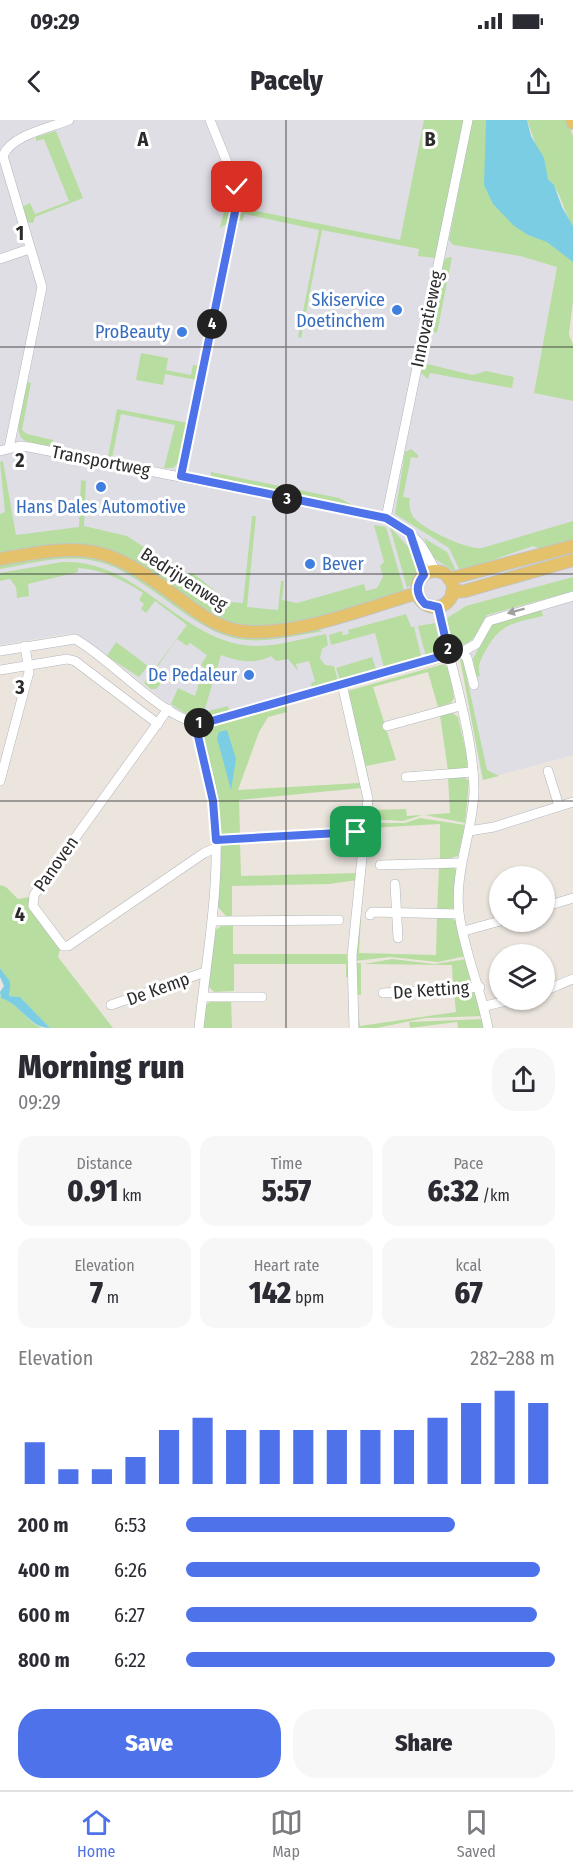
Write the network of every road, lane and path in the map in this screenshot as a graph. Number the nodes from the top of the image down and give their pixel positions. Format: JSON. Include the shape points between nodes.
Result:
{"nodes":[{"id":1,"x":69,"y":120,"type":"edge"},
{"id":2,"x":210,"y":120,"type":"edge"},
{"id":3,"x":468,"y":120,"type":"edge"},
{"id":4,"x":29,"y":249,"type":"junction"},
{"id":5,"x":0,"y":259,"type":"edge"},
{"id":6,"x":5,"y":449,"type":"edge"},
{"id":7,"x":181,"y":476,"type":"junction"},
{"id":8,"x":386,"y":518,"type":"junction"},
{"id":9,"x":573,"y":546,"type":"edge"},
{"id":10,"x":0,"y":559,"type":"edge"},
{"id":11,"x":573,"y":560,"type":"edge"},
{"id":12,"x":430,"y":574,"type":"junction"},
{"id":13,"x":451,"y":586,"type":"junction"},
{"id":14,"x":417,"y":593,"type":"junction"},
{"id":15,"x":573,"y":596,"type":"edge"},
{"id":16,"x":438,"y":607,"type":"junction"},
{"id":17,"x":476,"y":644,"type":"junction"},
{"id":18,"x":25,"y":646,"type":"junction"},
{"id":19,"x":0,"y":651,"type":"edge"},
{"id":20,"x":462,"y":652,"type":"junction"},
{"id":21,"x":449,"y":654,"type":"junction"},
{"id":22,"x":29,"y":666,"type":"junction"},
{"id":23,"x":469,"y":667,"type":"junction"},
{"id":24,"x":0,"y":670,"type":"edge"},
{"id":25,"x":342,"y":684,"type":"junction"},
{"id":26,"x":474,"y":685,"type":"dead end"},
{"id":27,"x":460,"y":706,"type":"junction"},
{"id":28,"x":168,"y":710,"type":"junction"},
{"id":29,"x":195,"y":723,"type":"junction"},
{"id":30,"x":158,"y":724,"type":"junction"},
{"id":31,"x":387,"y":726,"type":"dead end"},
{"id":32,"x":548,"y":771,"type":"dead end"},
{"id":33,"x":473,"y":772,"type":"junction"},
{"id":34,"x":406,"y":777,"type":"dead end"},
{"id":35,"x":0,"y":781,"type":"edge"},
{"id":36,"x":573,"y":802,"type":"edge"},
{"id":37,"x":559,"y":806,"type":"junction"},
{"id":38,"x":469,"y":831,"type":"junction"},
{"id":39,"x":356,"y":832,"type":"dead end"},
{"id":40,"x":216,"y":844,"type":"junction"},
{"id":41,"x":461,"y":863,"type":"junction"},
{"id":42,"x":380,"y":865,"type":"dead end"},
{"id":43,"x":395,"y":884,"type":"dead end"},
{"id":44,"x":573,"y":898,"type":"edge"},
{"id":45,"x":555,"y":904,"type":"edge"},
{"id":46,"x":396,"y":913,"type":"junction"},
{"id":47,"x":459,"y":914,"type":"junction"},
{"id":48,"x":370,"y":915,"type":"dead end"},
{"id":49,"x":339,"y":920,"type":"dead end"},
{"id":50,"x":213,"y":921,"type":"junction"},
{"id":51,"x":489,"y":924,"type":"edge"},
{"id":52,"x":464,"y":931,"type":"junction"},
{"id":53,"x":398,"y":938,"type":"dead end"},
{"id":54,"x":205,"y":972,"type":"junction"},
{"id":55,"x":573,"y":979,"type":"edge"},
{"id":56,"x":555,"y":986,"type":"edge"},
{"id":57,"x":480,"y":987,"type":"junction"},
{"id":58,"x":382,"y":993,"type":"dead end"},
{"id":59,"x":203,"y":997,"type":"junction"},
{"id":60,"x":262,"y":997,"type":"dead end"},
{"id":61,"x":111,"y":1005,"type":"dead end"},
{"id":62,"x":489,"y":1005,"type":"edge"},
{"id":63,"x":484,"y":1006,"type":"junction"},
{"id":64,"x":200,"y":1028,"type":"edge"},
{"id":65,"x":354,"y":1028,"type":"edge"},
{"id":66,"x":488,"y":1028,"type":"edge"}],
"edges":[{"from":1,"to":4,"type":"street","via":[[16,141],[3,156]]},
{"from":2,"to":7,"type":"street","via":[[238,197]]},
{"from":3,"to":8,"type":"street","name":"Innovatieweg"},
{"from":4,"to":5,"type":"street"},
{"from":4,"to":6,"type":"street","via":[[42,287]]},
{"from":6,"to":7,"type":"street","name":"Transportweg","via":[[29,447]]},
{"from":7,"to":8,"type":"street","name":"Transportweg"},
{"from":8,"to":12,"type":"street","name":"Transportweg","via":[[424,546]]},
{"from":9,"to":13,"type":"main road"},
{"from":10,"to":14,"type":"main road","name":"Bedrijvenweg","via":[[68,549],[119,558],[211,622],[261,633]]},
{"from":11,"to":13,"type":"main road","via":[[465,591]]},
{"from":12,"to":13,"type":"main road"},
{"from":12,"to":14,"type":"main road","via":[[418,583]]},
{"from":13,"to":16,"type":"main road","via":[[448,602]]},
{"from":14,"to":16,"type":"main road","via":[[425,604]]},
{"from":15,"to":17,"type":"street","one_way":true,"via":[[496,616]]},
{"from":16,"to":21,"type":"street","name":"De Ketting"},
{"from":17,"to":20,"type":"street"},
{"from":17,"to":23,"type":"street"},
{"from":18,"to":19,"type":"street"},
{"from":18,"to":22,"type":"street"},
{"from":18,"to":28,"type":"street","via":[[75,639]]},
{"from":20,"to":21,"type":"street"},
{"from":20,"to":23,"type":"street"},
{"from":21,"to":25,"type":"street"},
{"from":21,"to":27,"type":"street","name":"De Ketting"},
{"from":22,"to":24,"type":"street"},
{"from":22,"to":30,"type":"street","via":[[75,661]]},
{"from":22,"to":35,"type":"street"},
{"from":23,"to":26,"type":"street"},
{"from":25,"to":29,"type":"street"},
{"from":25,"to":65,"type":"street","via":[[368,799],[352,956]]},
{"from":27,"to":31,"type":"street"},
{"from":27,"to":33,"type":"street","name":"De Ketting"},
{"from":28,"to":29,"type":"street"},
{"from":28,"to":30,"type":"street","name":"Panoven"},
{"from":29,"to":40,"type":"street","via":[[213,801]]},
{"from":30,"to":40,"type":"street","name":"Panoven","via":[[34,895],[33,906],[63,946],[68,946]]},
{"from":32,"to":37,"type":"street"},
{"from":33,"to":34,"type":"street"},
{"from":33,"to":38,"type":"street","name":"De Ketting"},
{"from":36,"to":37,"type":"street"},
{"from":37,"to":38,"type":"street","via":[[495,827]]},
{"from":38,"to":41,"type":"street","name":"De Ketting"},
{"from":39,"to":40,"type":"street"},
{"from":40,"to":50,"type":"street"},
{"from":41,"to":42,"type":"street"},
{"from":41,"to":47,"type":"street","name":"De Ketting"},
{"from":43,"to":46,"type":"street"},
{"from":44,"to":45,"type":"street"},
{"from":46,"to":47,"type":"street"},
{"from":46,"to":48,"type":"street"},
{"from":46,"to":53,"type":"street"},
{"from":47,"to":52,"type":"street","name":"De Ketting"},
{"from":49,"to":50,"type":"street"},
{"from":50,"to":54,"type":"street"},
{"from":51,"to":52,"type":"street"},
{"from":52,"to":57,"type":"street","name":"De Ketting"},
{"from":54,"to":59,"type":"street"},
{"from":54,"to":61,"type":"street","name":"De Kemp"},
{"from":55,"to":56,"type":"street"},
{"from":57,"to":58,"type":"street","name":"De Ketting"},
{"from":57,"to":63,"type":"street","name":"De Ketting"},
{"from":59,"to":60,"type":"street"},
{"from":59,"to":64,"type":"street"},
{"from":62,"to":63,"type":"street"},
{"from":63,"to":66,"type":"street","name":"De Ketting"}]}
